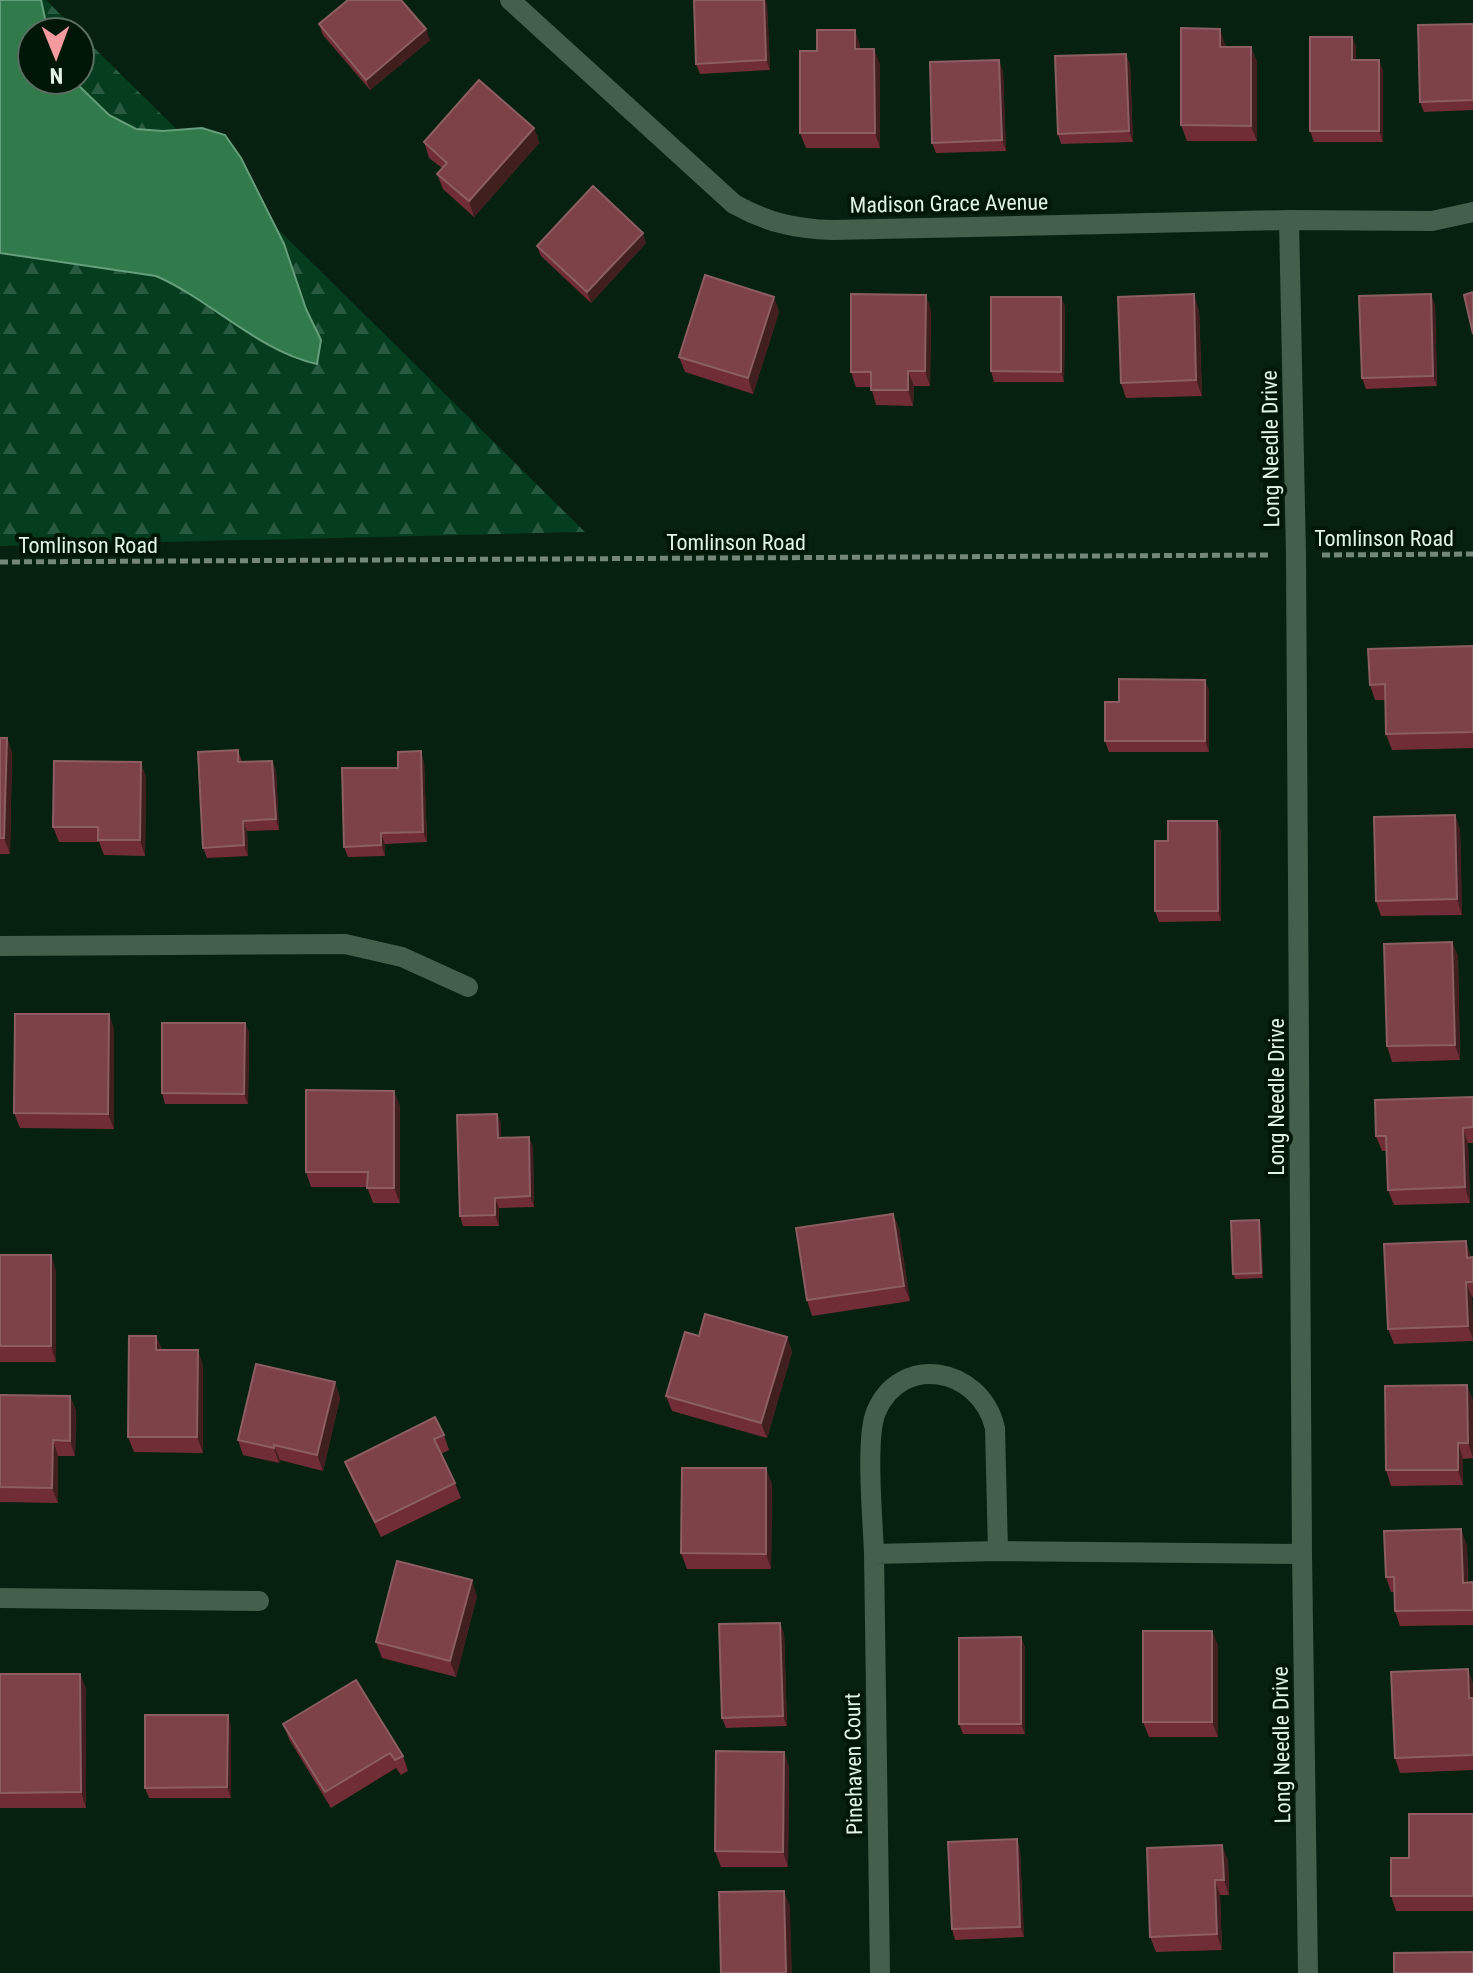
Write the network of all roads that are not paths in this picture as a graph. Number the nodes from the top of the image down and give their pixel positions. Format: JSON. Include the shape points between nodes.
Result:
{"nodes":[{"id":1,"x":510,"y":0,"type":"edge"},
{"id":2,"x":1473,"y":212,"type":"edge"},
{"id":3,"x":1289,"y":220,"type":"junction"},
{"id":4,"x":0,"y":946,"type":"edge"},
{"id":5,"x":468,"y":987,"type":"dead end"},
{"id":6,"x":998,"y":1551,"type":"junction"},
{"id":7,"x":874,"y":1554,"type":"junction"},
{"id":8,"x":1302,"y":1554,"type":"junction"},
{"id":9,"x":0,"y":1598,"type":"edge"},
{"id":10,"x":259,"y":1601,"type":"dead end"},
{"id":11,"x":880,"y":1973,"type":"edge"},
{"id":12,"x":1308,"y":1973,"type":"edge"}],
"edges":[{"from":1,"to":3,"type":"street","name":"Madison Grace Avenue","via":[[707,182],[734,204],[774,223],[832,230]]},
{"from":2,"to":3,"type":"street","name":"Madison Grace Avenue","via":[[1432,221]]},
{"from":3,"to":8,"type":"street","name":"Long Needle Drive"},
{"from":4,"to":5,"type":"street","via":[[345,944],[402,957]]},
{"from":6,"to":7,"type":"street"},
{"from":6,"to":7,"type":"street","name":"Pinehaven Court","via":[[992,1416],[970,1387],[934,1374],[901,1384],[876,1411],[871,1437]]},
{"from":6,"to":8,"type":"street"},
{"from":7,"to":11,"type":"street","name":"Pinehaven Court"},
{"from":8,"to":12,"type":"street","name":"Long Needle Drive"},
{"from":9,"to":10,"type":"street"}]}
